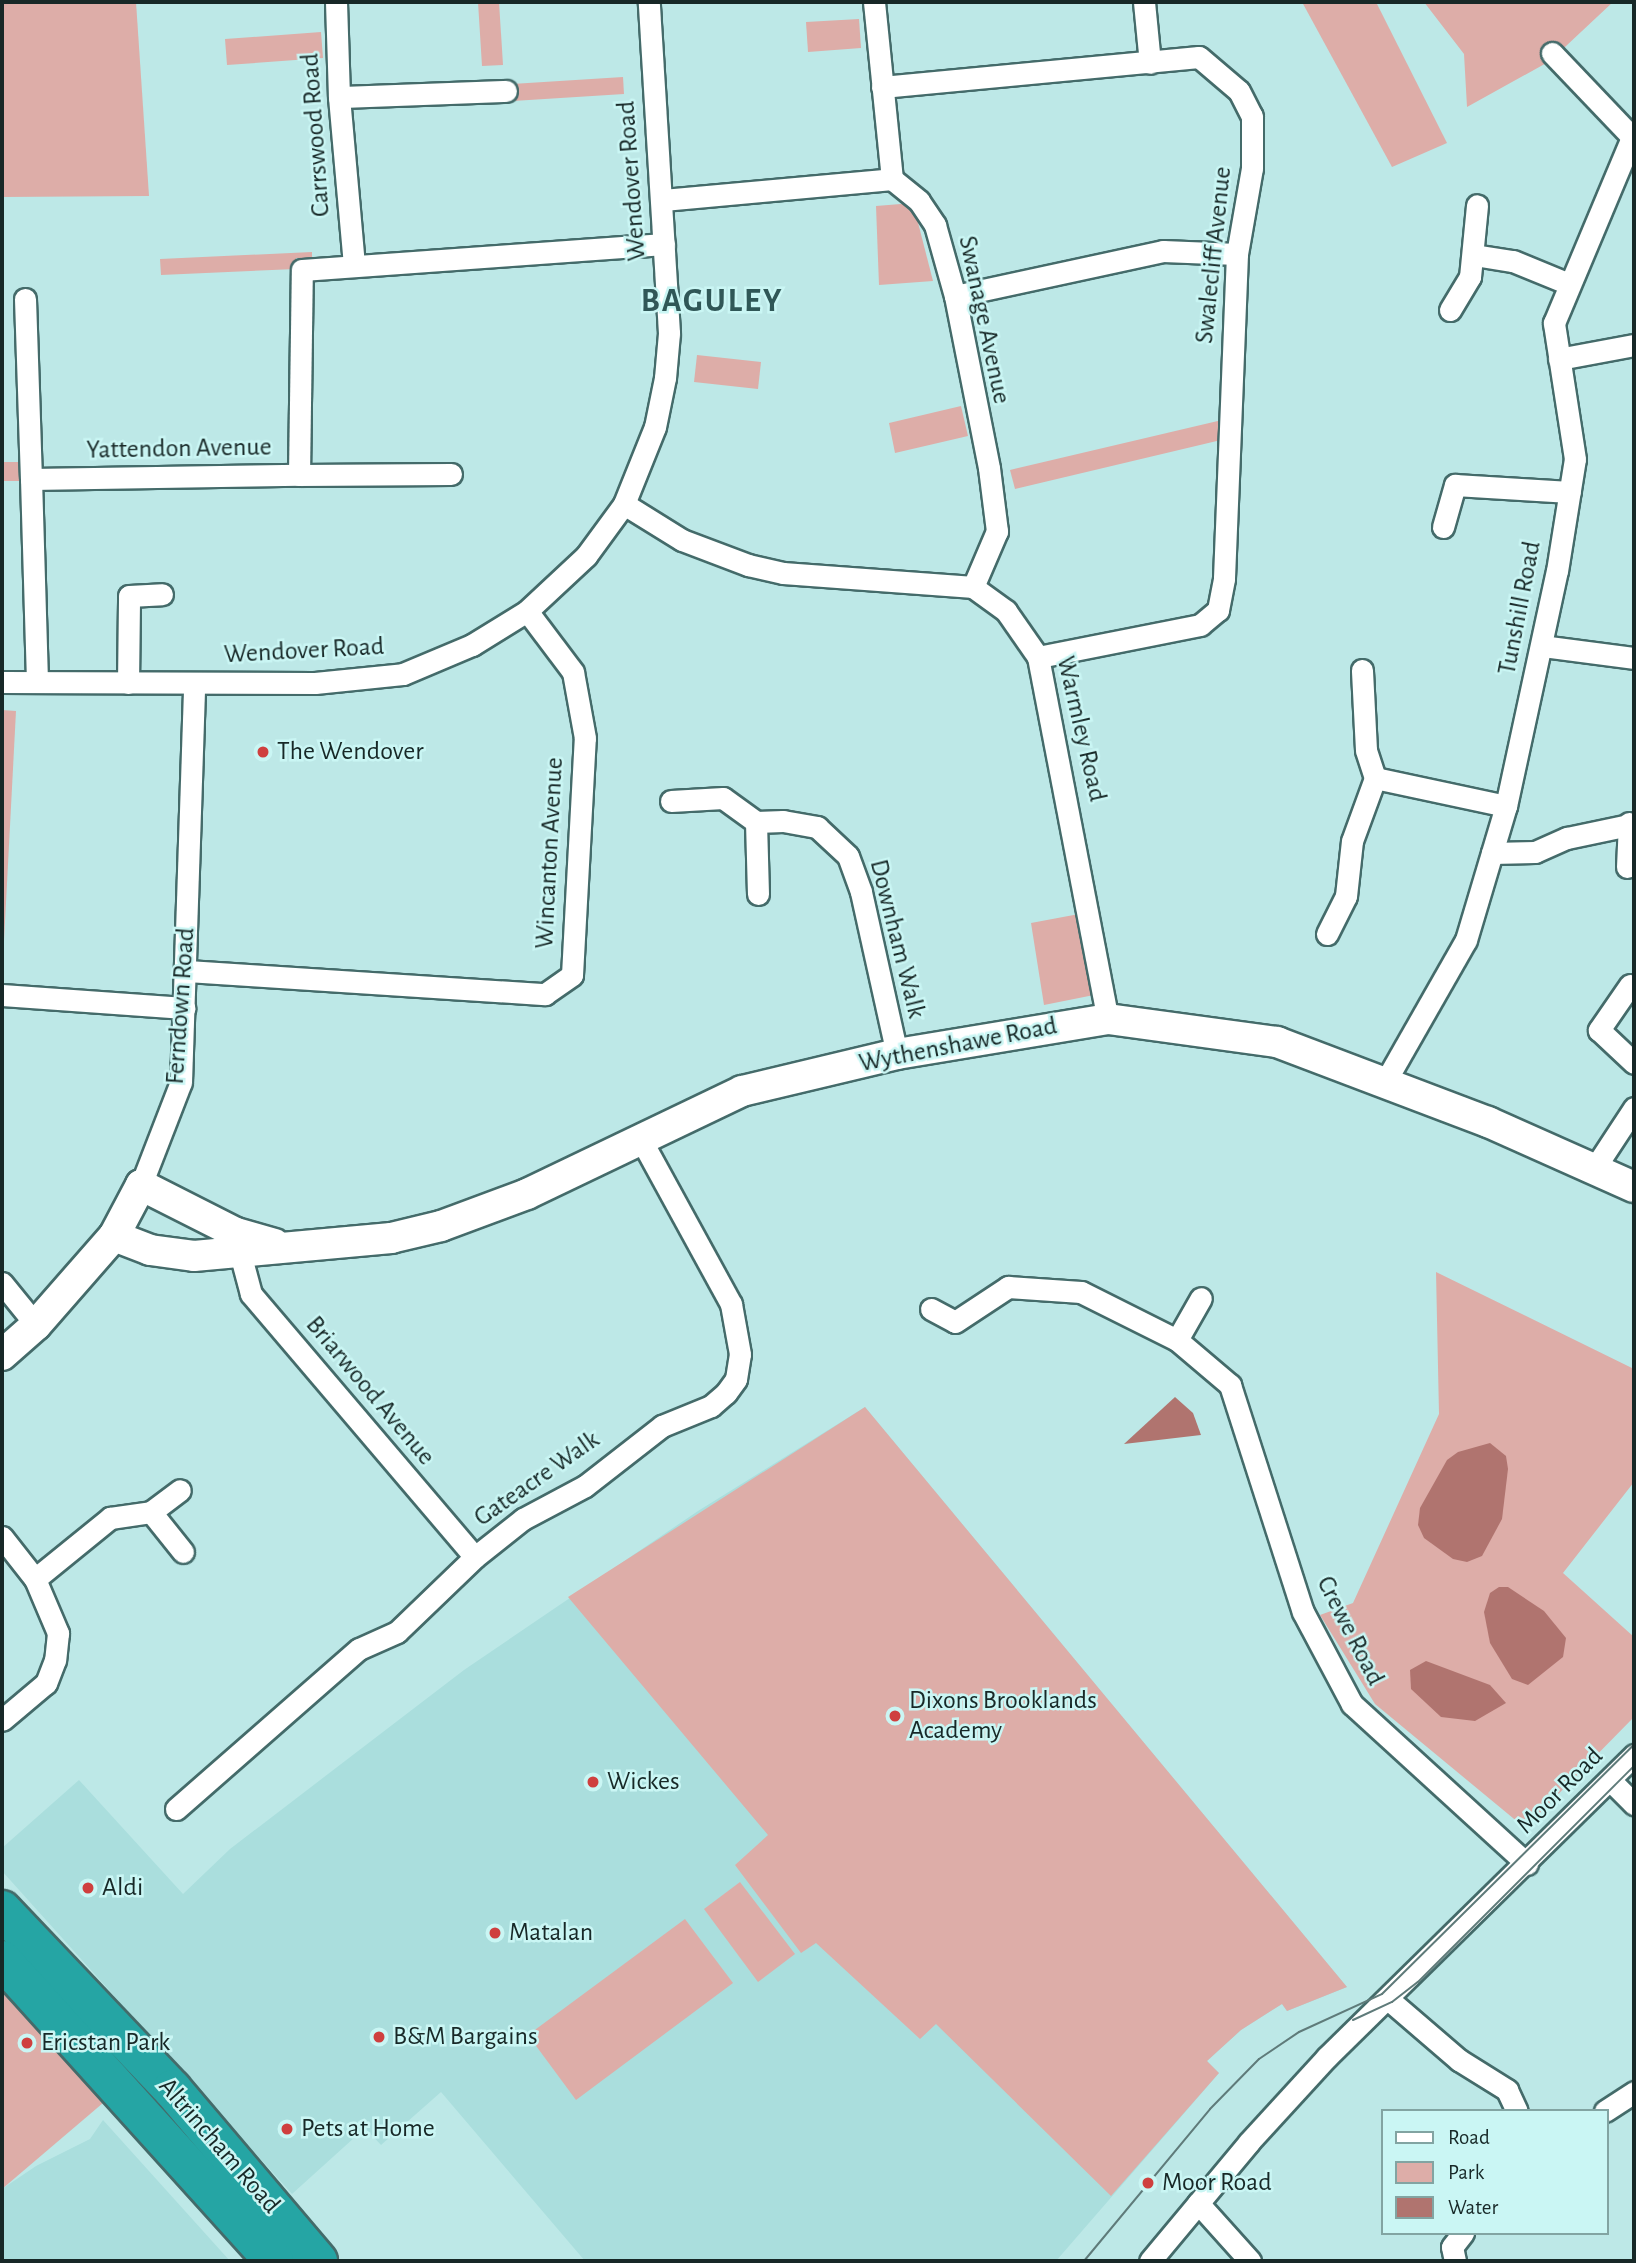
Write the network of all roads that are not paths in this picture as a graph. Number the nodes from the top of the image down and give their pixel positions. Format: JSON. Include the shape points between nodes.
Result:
{"nodes":[{"id":1,"x":336,"y":2,"type":"edge"},
{"id":2,"x":649,"y":2,"type":"edge"},
{"id":3,"x":874,"y":2,"type":"edge"},
{"id":4,"x":1144,"y":2,"type":"edge"},
{"id":5,"x":1552,"y":53,"type":"dead end"},
{"id":6,"x":1150,"y":63,"type":"junction"},
{"id":7,"x":882,"y":87,"type":"junction"},
{"id":8,"x":506,"y":91,"type":"dead end"},
{"id":9,"x":339,"y":97,"type":"junction"},
{"id":10,"x":1633,"y":134,"type":"edge"},
{"id":11,"x":892,"y":179,"type":"junction"},
{"id":12,"x":663,"y":200,"type":"junction"},
{"id":13,"x":1477,"y":205,"type":"dead end"},
{"id":14,"x":664,"y":243,"type":"junction"},
{"id":15,"x":1237,"y":254,"type":"junction"},
{"id":16,"x":1474,"y":255,"type":"junction"},
{"id":17,"x":354,"y":264,"type":"junction"},
{"id":18,"x":1569,"y":284,"type":"junction"},
{"id":19,"x":955,"y":296,"type":"junction"},
{"id":20,"x":25,"y":299,"type":"dead end"},
{"id":21,"x":1450,"y":310,"type":"dead end"},
{"id":22,"x":1634,"y":345,"type":"edge"},
{"id":23,"x":1559,"y":359,"type":"junction"},
{"id":24,"x":451,"y":474,"type":"dead end"},
{"id":25,"x":299,"y":475,"type":"junction"},
{"id":26,"x":31,"y":479,"type":"junction"},
{"id":27,"x":1570,"y":492,"type":"junction"},
{"id":28,"x":624,"y":504,"type":"junction"},
{"id":29,"x":1443,"y":527,"type":"dead end"},
{"id":30,"x":973,"y":587,"type":"junction"},
{"id":31,"x":162,"y":594,"type":"dead end"},
{"id":32,"x":527,"y":611,"type":"junction"},
{"id":33,"x":1542,"y":646,"type":"junction"},
{"id":34,"x":1038,"y":657,"type":"junction"},
{"id":35,"x":1634,"y":658,"type":"edge"},
{"id":36,"x":1362,"y":670,"type":"dead end"},
{"id":37,"x":37,"y":681,"type":"junction"},
{"id":38,"x":2,"y":682,"type":"edge"},
{"id":39,"x":128,"y":683,"type":"junction"},
{"id":40,"x":194,"y":684,"type":"junction"},
{"id":41,"x":1375,"y":778,"type":"junction"},
{"id":42,"x":671,"y":801,"type":"dead end"},
{"id":43,"x":1506,"y":806,"type":"junction"},
{"id":44,"x":756,"y":822,"type":"junction"},
{"id":45,"x":1632,"y":823,"type":"edge"},
{"id":46,"x":1492,"y":853,"type":"junction"},
{"id":47,"x":1627,"y":867,"type":"dead end"},
{"id":48,"x":758,"y":894,"type":"dead end"},
{"id":49,"x":1327,"y":934,"type":"dead end"},
{"id":50,"x":187,"y":971,"type":"junction"},
{"id":51,"x":1630,"y":985,"type":"dead end"},
{"id":52,"x":2,"y":995,"type":"edge"},
{"id":53,"x":185,"y":1009,"type":"junction"},
{"id":54,"x":1108,"y":1019,"type":"junction"},
{"id":55,"x":897,"y":1054,"type":"junction"},
{"id":56,"x":1634,"y":1063,"type":"edge"},
{"id":57,"x":1384,"y":1082,"type":"junction"},
{"id":58,"x":1634,"y":1108,"type":"edge"},
{"id":59,"x":640,"y":1138,"type":"junction"},
{"id":60,"x":1594,"y":1169,"type":"junction"},
{"id":61,"x":141,"y":1185,"type":"junction"},
{"id":62,"x":1634,"y":1187,"type":"edge"},
{"id":63,"x":114,"y":1236,"type":"junction"},
{"id":64,"x":237,"y":1243,"type":"junction"},
{"id":65,"x":2,"y":1283,"type":"edge"},
{"id":66,"x":1201,"y":1298,"type":"dead end"},
{"id":67,"x":931,"y":1309,"type":"dead end"},
{"id":68,"x":36,"y":1325,"type":"junction"},
{"id":69,"x":1177,"y":1340,"type":"junction"},
{"id":70,"x":2,"y":1355,"type":"edge"},
{"id":71,"x":180,"y":1490,"type":"dead end"},
{"id":72,"x":151,"y":1512,"type":"junction"},
{"id":73,"x":2,"y":1537,"type":"edge"},
{"id":74,"x":183,"y":1552,"type":"dead end"},
{"id":75,"x":475,"y":1557,"type":"junction"},
{"id":76,"x":34,"y":1579,"type":"junction"},
{"id":77,"x":2,"y":1720,"type":"edge"},
{"id":78,"x":1634,"y":1755,"type":"edge"},
{"id":79,"x":1611,"y":1781,"type":"junction"},
{"id":80,"x":1634,"y":1804,"type":"edge"},
{"id":81,"x":176,"y":1809,"type":"dead end"},
{"id":82,"x":1527,"y":1864,"type":"junction"},
{"id":83,"x":2,"y":1910,"type":"edge"},
{"id":84,"x":2,"y":1960,"type":"edge"},
{"id":85,"x":1388,"y":2000,"type":"junction"},
{"id":86,"x":1634,"y":2092,"type":"edge"},
{"id":87,"x":1516,"y":2109,"type":"edge"},
{"id":88,"x":1608,"y":2109,"type":"edge"},
{"id":89,"x":1198,"y":2203,"type":"junction"},
{"id":90,"x":1461,"y":2235,"type":"edge"},
{"id":91,"x":274,"y":2261,"type":"edge"},
{"id":92,"x":318,"y":2261,"type":"edge"},
{"id":93,"x":1150,"y":2261,"type":"edge"},
{"id":94,"x":1250,"y":2261,"type":"edge"},
{"id":95,"x":1455,"y":2261,"type":"edge"}],
"edges":[{"from":1,"to":9,"type":"street","name":"Carrswood Road"},
{"from":2,"to":12,"type":"street","name":"Wendover Road"},
{"from":3,"to":7,"type":"street"},
{"from":4,"to":6,"type":"street"},
{"from":5,"to":10,"type":"street"},
{"from":6,"to":7,"type":"street","name":"Swalecliff Avenue"},
{"from":6,"to":15,"type":"street","name":"Swalecliff Avenue","via":[[1199,57],[1239,91],[1252,116],[1252,168]]},
{"from":7,"to":11,"type":"street"},
{"from":8,"to":9,"type":"street"},
{"from":9,"to":17,"type":"street","name":"Carrswood Road"},
{"from":10,"to":18,"type":"street","name":"Tunshill Road"},
{"from":11,"to":12,"type":"street"},
{"from":11,"to":19,"type":"street","name":"Swanage Avenue","via":[[919,201],[935,225]]},
{"from":12,"to":14,"type":"street","name":"Wendover Road"},
{"from":13,"to":16,"type":"street","via":[[1471,234]]},
{"from":14,"to":17,"type":"street","name":"Yattendon Avenue"},
{"from":14,"to":28,"type":"street","name":"Wendover Road","via":[[669,333],[665,377],[655,427]]},
{"from":15,"to":19,"type":"street","via":[[1163,251]]},
{"from":15,"to":34,"type":"street","name":"Swalecliff Avenue","via":[[1224,579],[1218,610],[1200,625]]},
{"from":16,"to":18,"type":"street","via":[[1513,261]]},
{"from":16,"to":21,"type":"street","via":[[1462,295]]},
{"from":17,"to":25,"type":"street","name":"Yattendon Avenue","via":[[302,270]]},
{"from":18,"to":23,"type":"street","name":"Tunshill Road","via":[[1554,323]]},
{"from":19,"to":30,"type":"street","name":"Swanage Avenue","via":[[997,531]]},
{"from":20,"to":26,"type":"street"},
{"from":22,"to":23,"type":"street"},
{"from":23,"to":27,"type":"street","name":"Tunshill Road","via":[[1575,459]]},
{"from":24,"to":25,"type":"street"},
{"from":25,"to":26,"type":"street","name":"Yattendon Avenue"},
{"from":26,"to":37,"type":"street"},
{"from":27,"to":29,"type":"street","via":[[1455,485]]},
{"from":27,"to":33,"type":"street","name":"Tunshill Road"},
{"from":28,"to":30,"type":"street","via":[[682,540],[783,573]]},
{"from":28,"to":32,"type":"street","name":"Wendover Road","via":[[586,556]]},
{"from":30,"to":34,"type":"street","name":"Warmley Road","via":[[1006,611]]},
{"from":31,"to":39,"type":"street","via":[[129,596]]},
{"from":32,"to":40,"type":"street","name":"Wendover Road","via":[[471,645],[402,674],[315,683]]},
{"from":32,"to":50,"type":"street","name":"Wincanton Avenue","via":[[573,672],[585,738],[572,975],[545,994]]},
{"from":33,"to":35,"type":"street"},
{"from":33,"to":43,"type":"street","name":"Tunshill Road"},
{"from":34,"to":54,"type":"street","name":"Warmley Road"},
{"from":36,"to":41,"type":"street","via":[[1366,750]]},
{"from":37,"to":38,"type":"street","name":"Wendover Road"},
{"from":37,"to":39,"type":"street","name":"Wendover Road"},
{"from":39,"to":40,"type":"street","name":"Wendover Road"},
{"from":40,"to":50,"type":"street","name":"Ferndown Road"},
{"from":41,"to":43,"type":"street"},
{"from":41,"to":49,"type":"street","via":[[1352,841],[1346,896]]},
{"from":42,"to":44,"type":"street","via":[[723,798]]},
{"from":43,"to":46,"type":"street","name":"Tunshill Road"},
{"from":44,"to":48,"type":"street"},
{"from":44,"to":55,"type":"street","name":"Downham Walk","via":[[817,827],[848,856],[861,892]]},
{"from":45,"to":46,"type":"street","via":[[1567,838],[1535,852]]},
{"from":45,"to":47,"type":"street"},
{"from":46,"to":57,"type":"street","name":"Tunshill Road","via":[[1466,940]]},
{"from":50,"to":53,"type":"street","name":"Ferndown Road"},
{"from":51,"to":56,"type":"street","via":[[1599,1030]]},
{"from":52,"to":53,"type":"street"},
{"from":53,"to":61,"type":"street","name":"Ferndown Road","via":[[181,1082]]},
{"from":54,"to":55,"type":"main road","name":"Wythenshawe Road"},
{"from":54,"to":57,"type":"main road","name":"Wythenshawe Road","via":[[1277,1042]]},
{"from":55,"to":59,"type":"main road","name":"Wythenshawe Road","via":[[742,1091]]},
{"from":57,"to":60,"type":"main road","name":"Wythenshawe Road"},
{"from":58,"to":60,"type":"street"},
{"from":59,"to":64,"type":"main road","name":"Wythenshawe Road","via":[[527,1195],[441,1226],[364,1241],[285,1247]]},
{"from":59,"to":75,"type":"street","name":"Gateacre Walk","via":[[731,1304],[740,1354],[736,1379],[711,1406],[643,1439],[585,1486],[523,1519]]},
{"from":60,"to":62,"type":"main road","name":"Wythenshawe Road"},
{"from":61,"to":63,"type":"main road","name":"Ferndown Road"},
{"from":61,"to":64,"type":"main road"},
{"from":63,"to":64,"type":"main road","name":"Wythenshawe Road","via":[[150,1250],[194,1256]]},
{"from":63,"to":68,"type":"main road","name":"Ferndown Road"},
{"from":64,"to":75,"type":"street","name":"Briarwood Avenue","via":[[251,1294]]},
{"from":65,"to":68,"type":"street"},
{"from":66,"to":69,"type":"street"},
{"from":67,"to":69,"type":"street","name":"Crewe Road","via":[[955,1322],[1008,1287],[1081,1292]]},
{"from":68,"to":70,"type":"main road","name":"Ferndown Road"},
{"from":69,"to":82,"type":"street","name":"Crewe Road","via":[[1230,1385],[1303,1612],[1352,1704]]},
{"from":71,"to":72,"type":"street"},
{"from":72,"to":74,"type":"street"},
{"from":72,"to":76,"type":"street","via":[[110,1518]]},
{"from":73,"to":76,"type":"street"},
{"from":75,"to":81,"type":"street","name":"Gateacre Walk","via":[[397,1632],[359,1649]]},
{"from":76,"to":77,"type":"street","via":[[58,1633],[55,1660],[46,1683]]},
{"from":78,"to":79,"type":"street","name":"Moor Road"},
{"from":79,"to":80,"type":"street"},
{"from":79,"to":82,"type":"street","name":"Moor Road"},
{"from":82,"to":85,"type":"street","name":"Moor Road"},
{"from":83,"to":92,"type":"highway","name":"Altrincham Road","via":[[172,2089]]},
{"from":84,"to":91,"type":"highway","name":"Altrincham Road"},
{"from":85,"to":87,"type":"street","via":[[1459,2060],[1507,2090]]},
{"from":85,"to":89,"type":"street","name":"Moor Road","via":[[1328,2057]]},
{"from":86,"to":88,"type":"street"},
{"from":89,"to":93,"type":"street","name":"Moor Road"},
{"from":89,"to":94,"type":"street"},
{"from":90,"to":95,"type":"street","via":[[1452,2247]]}]}
